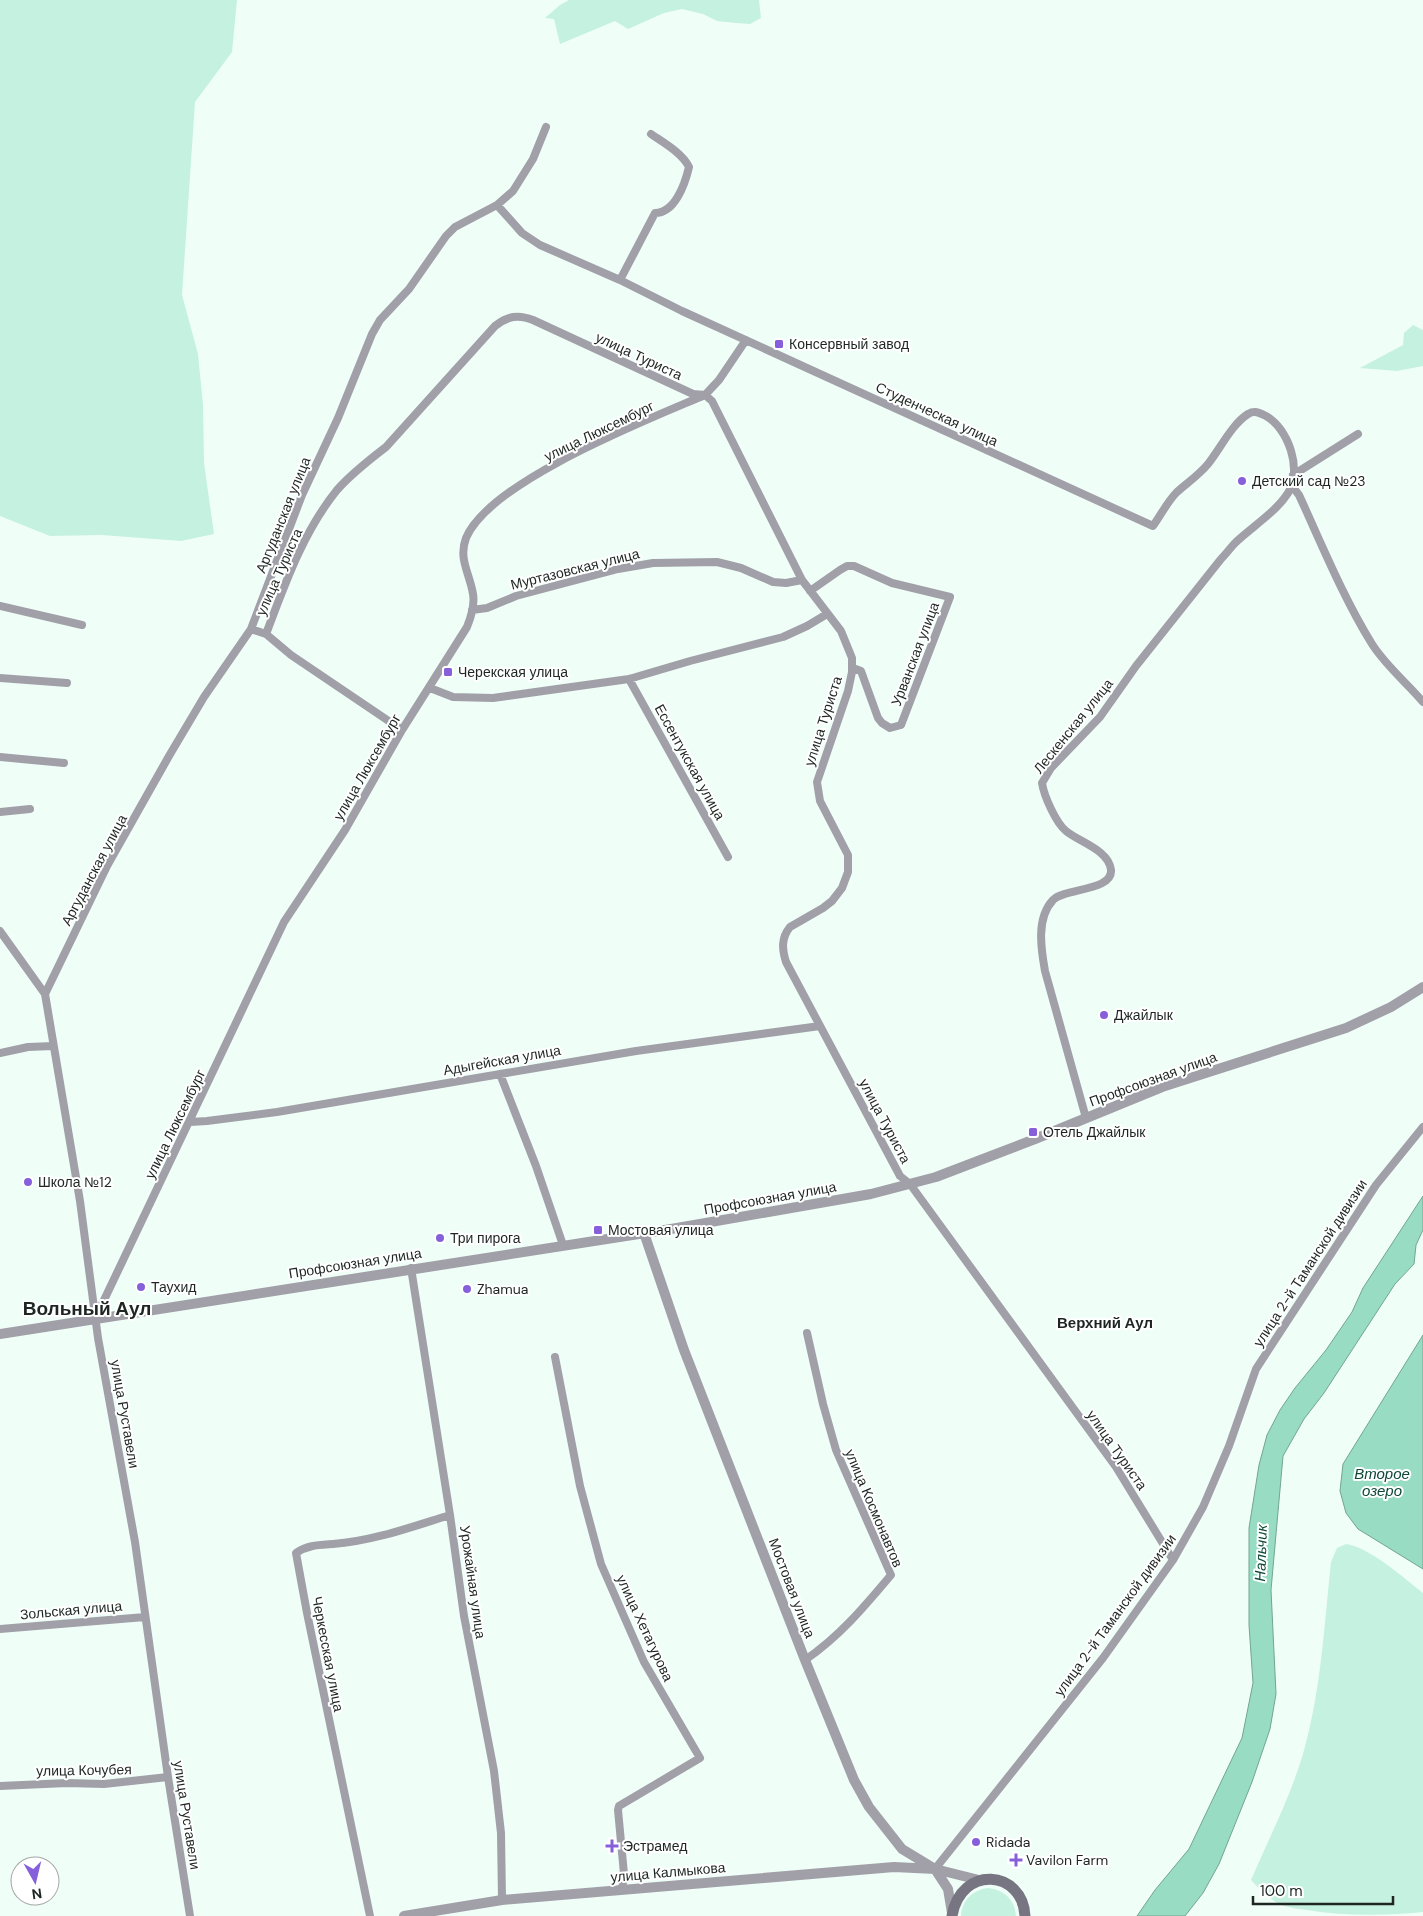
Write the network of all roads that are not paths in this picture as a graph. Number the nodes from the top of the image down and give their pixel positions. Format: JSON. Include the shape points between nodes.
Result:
{"nodes":[{"id":1,"x":546,"y":127,"type":"dead end"},
{"id":2,"x":651,"y":134,"type":"dead end"},
{"id":3,"x":497,"y":205,"type":"junction"},
{"id":4,"x":620,"y":280,"type":"junction"},
{"id":5,"x":746,"y":340,"type":"junction"},
{"id":6,"x":705,"y":395,"type":"junction"},
{"id":7,"x":1358,"y":434,"type":"dead end"},
{"id":8,"x":1293,"y":475,"type":"junction"},
{"id":9,"x":1292,"y":486,"type":"junction"},
{"id":10,"x":802,"y":580,"type":"junction"},
{"id":11,"x":810,"y":591,"type":"junction"},
{"id":12,"x":0,"y":606,"type":"edge"},
{"id":13,"x":472,"y":610,"type":"junction"},
{"id":14,"x":827,"y":614,"type":"junction"},
{"id":15,"x":82,"y":625,"type":"dead end"},
{"id":16,"x":251,"y":630,"type":"junction"},
{"id":17,"x":266,"y":634,"type":"junction"},
{"id":18,"x":852,"y":668,"type":"junction"},
{"id":19,"x":0,"y":678,"type":"edge"},
{"id":20,"x":630,"y":679,"type":"junction"},
{"id":21,"x":67,"y":684,"type":"dead end"},
{"id":22,"x":430,"y":688,"type":"junction"},
{"id":23,"x":1423,"y":702,"type":"edge"},
{"id":24,"x":402,"y":730,"type":"junction"},
{"id":25,"x":0,"y":757,"type":"edge"},
{"id":26,"x":64,"y":763,"type":"dead end"},
{"id":27,"x":30,"y":809,"type":"dead end"},
{"id":28,"x":0,"y":812,"type":"edge"},
{"id":29,"x":728,"y":857,"type":"dead end"},
{"id":30,"x":0,"y":931,"type":"edge"},
{"id":31,"x":1423,"y":987,"type":"edge"},
{"id":32,"x":45,"y":994,"type":"junction"},
{"id":33,"x":820,"y":1026,"type":"junction"},
{"id":34,"x":53,"y":1046,"type":"junction"},
{"id":35,"x":0,"y":1053,"type":"edge"},
{"id":36,"x":500,"y":1074,"type":"junction"},
{"id":37,"x":1086,"y":1118,"type":"junction"},
{"id":38,"x":190,"y":1122,"type":"junction"},
{"id":39,"x":1423,"y":1127,"type":"edge"},
{"id":40,"x":910,"y":1184,"type":"junction"},
{"id":41,"x":644,"y":1233,"type":"junction"},
{"id":42,"x":562,"y":1245,"type":"junction"},
{"id":43,"x":411,"y":1268,"type":"junction"},
{"id":44,"x":95,"y":1319,"type":"junction"},
{"id":45,"x":807,"y":1333,"type":"dead end"},
{"id":46,"x":0,"y":1334,"type":"edge"},
{"id":47,"x":555,"y":1357,"type":"dead end"},
{"id":48,"x":450,"y":1515,"type":"junction"},
{"id":49,"x":1172,"y":1560,"type":"junction"},
{"id":50,"x":145,"y":1617,"type":"junction"},
{"id":51,"x":0,"y":1629,"type":"edge"},
{"id":52,"x":805,"y":1660,"type":"junction"},
{"id":53,"x":168,"y":1778,"type":"junction"},
{"id":54,"x":0,"y":1786,"type":"edge"},
{"id":55,"x":935,"y":1869,"type":"junction"},
{"id":56,"x":979,"y":1880,"type":"junction"},
{"id":57,"x":622,"y":1890,"type":"junction"},
{"id":58,"x":502,"y":1900,"type":"junction"},
{"id":59,"x":952,"y":1915,"type":"edge"},
{"id":60,"x":190,"y":1916,"type":"edge"},
{"id":61,"x":370,"y":1916,"type":"edge"},
{"id":62,"x":404,"y":1916,"type":"edge"},
{"id":63,"x":1025,"y":1916,"type":"edge"}],
"edges":[{"from":1,"to":3,"type":"street","name":"Аргуданская улица","via":[[523,176]]},
{"from":2,"to":4,"type":"street","via":[[689,168],[671,206],[665,212],[655,213]]},
{"from":3,"to":4,"type":"street","name":"Студенческая улица","via":[[530,239]]},
{"from":3,"to":16,"type":"street","name":"Аргуданская улица","via":[[455,227],[409,289],[380,320],[302,495]]},
{"from":4,"to":5,"type":"street","name":"Студенческая улица"},
{"from":5,"to":6,"type":"street","name":"улица Люксембург"},
{"from":5,"to":8,"type":"street","name":"Студенческая улица","via":[[1153,526],[1177,493],[1207,465],[1249,413],[1258,412],[1269,418],[1285,434],[1292,452]]},
{"from":6,"to":10,"type":"street","name":"улица Туриста","via":[[712,401]]},
{"from":6,"to":13,"type":"street","name":"улица Люксембург","via":[[571,455],[504,496],[482,514],[470,531],[463,553],[473,593]]},
{"from":6,"to":17,"type":"street","name":"улица Туриста","via":[[693,394],[533,320],[518,315],[507,318],[495,326],[386,447],[337,490],[302,546]]},
{"from":7,"to":8,"type":"street"},
{"from":8,"to":9,"type":"street","name":"Студенческая улица"},
{"from":9,"to":23,"type":"street","via":[[1347,601],[1372,645]]},
{"from":9,"to":37,"type":"street","name":"Лескенская улица","via":[[1282,500],[1221,559],[1100,717],[1042,783],[1045,796],[1062,827],[1104,856],[1111,871],[1103,883],[1054,899],[1046,912],[1041,933],[1045,971]]},
{"from":10,"to":11,"type":"street","name":"улица Туриста"},
{"from":10,"to":13,"type":"street","name":"Муртазовская улица","via":[[772,582],[741,568],[717,562],[653,563],[618,569]]},
{"from":11,"to":14,"type":"street","name":"улица Туриста"},
{"from":11,"to":18,"type":"street","name":"Урванская улица","via":[[847,566],[854,566],[892,583],[950,597],[901,725],[890,728],[882,723],[861,671]]},
{"from":12,"to":15,"type":"street"},
{"from":13,"to":22,"type":"street","name":"улица Люксембург","via":[[467,627]]},
{"from":14,"to":18,"type":"street","name":"улица Туриста","via":[[847,643]]},
{"from":14,"to":20,"type":"street","via":[[783,637]]},
{"from":16,"to":17,"type":"street"},
{"from":16,"to":32,"type":"street","name":"Аргуданская улица","via":[[204,697],[107,866]]},
{"from":17,"to":24,"type":"street","via":[[291,655]]},
{"from":18,"to":33,"type":"street","name":"улица Туриста","via":[[841,716],[817,782],[820,801],[848,855],[846,882],[832,901],[790,927],[783,938],[786,962]]},
{"from":19,"to":21,"type":"street"},
{"from":20,"to":22,"type":"street","via":[[492,698],[453,697]]},
{"from":20,"to":29,"type":"street","name":"Ессентукская улица"},
{"from":22,"to":24,"type":"street","name":"улица Люксембург"},
{"from":24,"to":38,"type":"street","name":"улица Люксембург","via":[[345,830],[284,922]]},
{"from":25,"to":26,"type":"street"},
{"from":27,"to":28,"type":"street"},
{"from":30,"to":32,"type":"street","name":"улица Руставели"},
{"from":31,"to":37,"type":"street","name":"Профсоюзная улица","via":[[1391,1007],[1346,1028],[1162,1087]]},
{"from":32,"to":34,"type":"street","name":"улица Руставели"},
{"from":33,"to":36,"type":"street","name":"Адыгейская улица","via":[[645,1049]]},
{"from":33,"to":40,"type":"street","name":"улица Туриста","via":[[900,1176]]},
{"from":34,"to":35,"type":"street"},
{"from":34,"to":44,"type":"street","name":"улица Руставели","via":[[80,1200]]},
{"from":36,"to":38,"type":"street","name":"Адыгейская улица"},
{"from":36,"to":42,"type":"street"},
{"from":37,"to":40,"type":"street","name":"Профсоюзная улица"},
{"from":38,"to":44,"type":"street","name":"улица Люксембург"},
{"from":39,"to":49,"type":"street","name":"улица 2-й Таманской дивизии","via":[[1376,1184],[1256,1369],[1200,1515]]},
{"from":40,"to":41,"type":"street","name":"Профсоюзная улица","via":[[823,1203]]},
{"from":40,"to":49,"type":"street","name":"улица Туриста","via":[[1116,1467]]},
{"from":41,"to":42,"type":"street","name":"Профсоюзная улица"},
{"from":41,"to":52,"type":"street","name":"Мостовая улица","via":[[684,1350]]},
{"from":42,"to":43,"type":"street","name":"Профсоюзная улица"},
{"from":43,"to":44,"type":"street","name":"Профсоюзная улица"},
{"from":43,"to":48,"type":"street","name":"Урожайная улица"},
{"from":44,"to":46,"type":"street","name":"Профсоюзная улица"},
{"from":44,"to":50,"type":"street","name":"улица Руставели","via":[[122,1464]]},
{"from":45,"to":52,"type":"street","name":"улица Космонавтов","via":[[836,1450],[891,1575],[841,1631]]},
{"from":47,"to":57,"type":"street","name":"улица Хетагурова","via":[[580,1486],[601,1564],[644,1662],[700,1758],[619,1806],[624,1874]]},
{"from":48,"to":58,"type":"street","name":"Урожайная улица","via":[[464,1616],[494,1771],[501,1833]]},
{"from":48,"to":61,"type":"street","name":"Черкесская улица","via":[[377,1538],[316,1545],[303,1548],[296,1554]]},
{"from":49,"to":55,"type":"street","name":"улица 2-й Таманской дивизии","via":[[1103,1658]]},
{"from":50,"to":51,"type":"street","name":"Зольская улица"},
{"from":50,"to":53,"type":"street","name":"улица Руставели"},
{"from":52,"to":55,"type":"street","name":"Мостовая улица","via":[[854,1780],[869,1807],[902,1849]]},
{"from":53,"to":54,"type":"street","name":"улица Кочубея","via":[[104,1784]]},
{"from":53,"to":60,"type":"street","name":"улица Руставели"},
{"from":55,"to":56,"type":"street"},
{"from":55,"to":57,"type":"street","name":"улица Калмыкова","via":[[894,1867]]},
{"from":55,"to":59,"type":"street","via":[[948,1889]]},
{"from":56,"to":59,"type":"main road","via":[[961,1892]]},
{"from":56,"to":63,"type":"main road","via":[[1001,1881],[1010,1886],[1023,1903]]},
{"from":57,"to":58,"type":"street","name":"улица Калмыкова"},
{"from":58,"to":62,"type":"street","name":"улица Калмыкова"}]}
